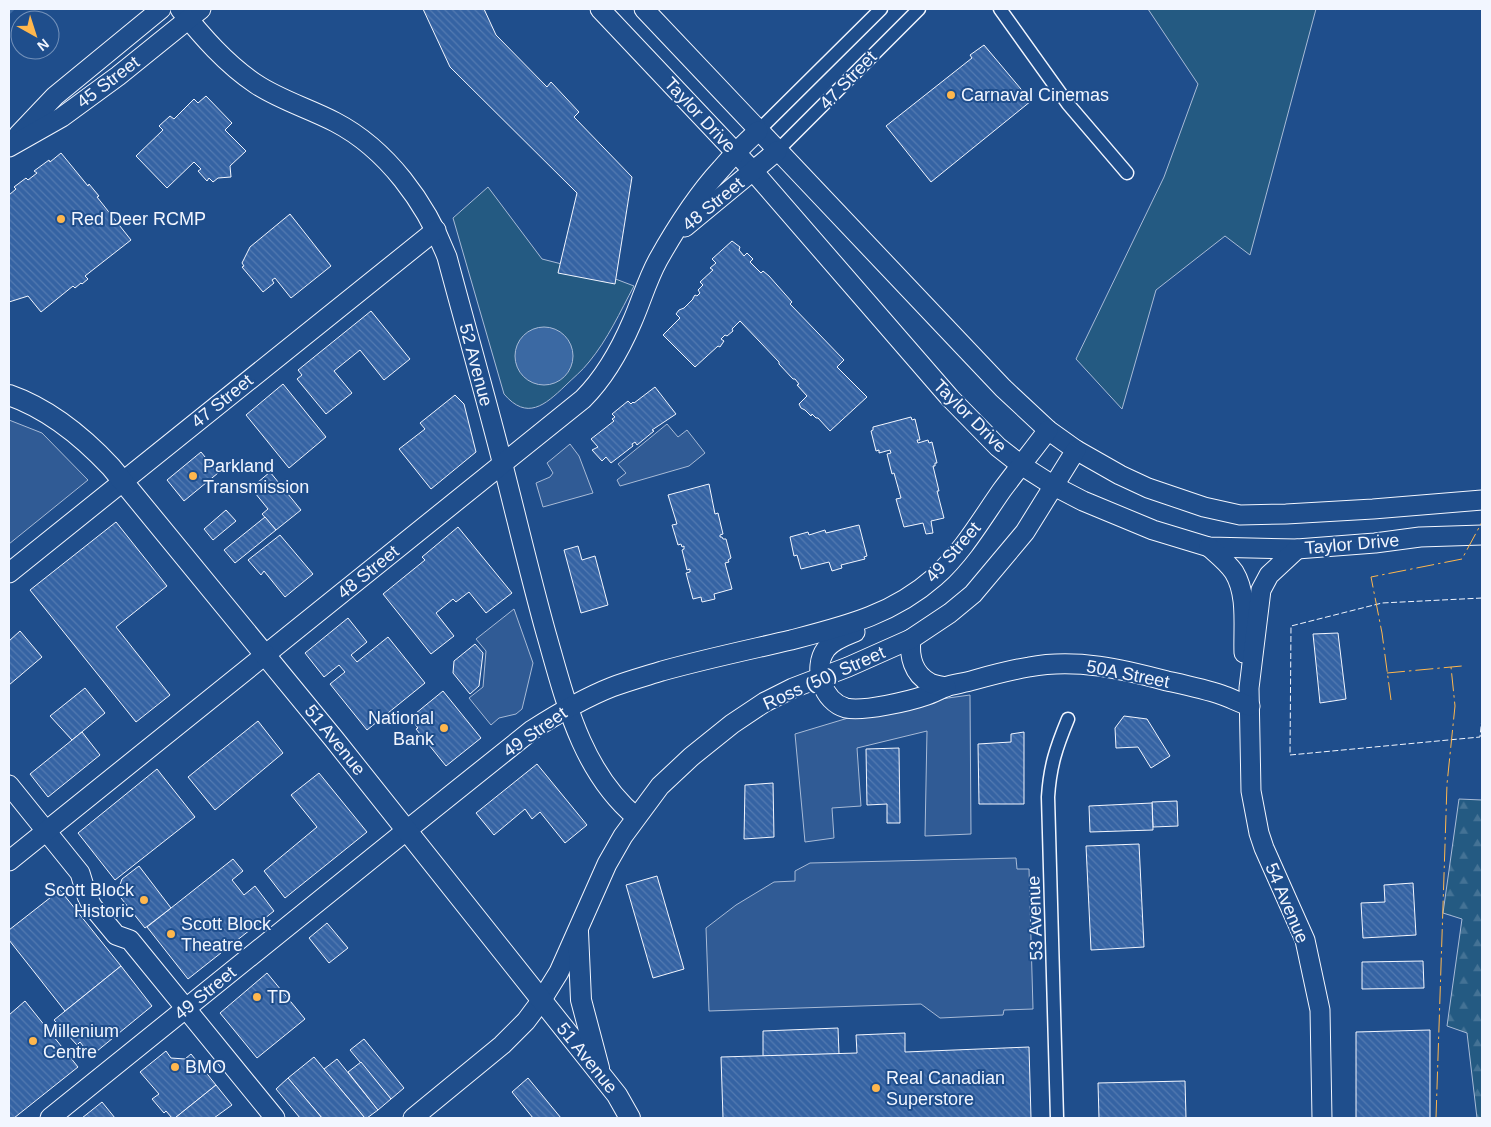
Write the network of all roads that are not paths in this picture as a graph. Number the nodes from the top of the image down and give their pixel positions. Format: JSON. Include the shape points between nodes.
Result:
{"nodes":[{"id":1,"x":161,"y":9,"type":"edge"},
{"id":2,"x":600,"y":9,"type":"edge"},
{"id":3,"x":644,"y":9,"type":"edge"},
{"id":4,"x":881,"y":9,"type":"edge"},
{"id":5,"x":918,"y":9,"type":"edge"},
{"id":6,"x":1000,"y":9,"type":"edge"},
{"id":7,"x":190,"y":12,"type":"edge"},
{"id":8,"x":758,"y":131,"type":"junction"},
{"id":9,"x":9,"y":146,"type":"edge"},
{"id":10,"x":778,"y":151,"type":"junction"},
{"id":11,"x":736,"y":153,"type":"junction"},
{"id":12,"x":754,"y":172,"type":"junction"},
{"id":13,"x":1127,"y":173,"type":"dead end"},
{"id":14,"x":436,"y":230,"type":"junction"},
{"id":15,"x":672,"y":237,"type":"junction"},
{"id":16,"x":9,"y":395,"type":"edge"},
{"id":17,"x":1048,"y":430,"type":"junction"},
{"id":18,"x":1076,"y":450,"type":"junction"},
{"id":19,"x":503,"y":464,"type":"junction"},
{"id":20,"x":1022,"y":465,"type":"junction"},
{"id":21,"x":123,"y":482,"type":"junction"},
{"id":22,"x":1054,"y":486,"type":"junction"},
{"id":23,"x":1482,"y":500,"type":"edge"},
{"id":24,"x":1482,"y":535,"type":"edge"},
{"id":25,"x":1209,"y":547,"type":"junction"},
{"id":26,"x":1297,"y":549,"type":"junction"},
{"id":27,"x":9,"y":573,"type":"edge"},
{"id":28,"x":899,"y":603,"type":"junction"},
{"id":29,"x":911,"y":639,"type":"junction"},
{"id":30,"x":265,"y":655,"type":"junction"},
{"id":31,"x":820,"y":677,"type":"junction"},
{"id":32,"x":946,"y":687,"type":"junction"},
{"id":33,"x":1250,"y":697,"type":"junction"},
{"id":34,"x":568,"y":708,"type":"junction"},
{"id":35,"x":1068,"y":719,"type":"dead end"},
{"id":36,"x":9,"y":785,"type":"edge"},
{"id":37,"x":636,"y":817,"type":"junction"},
{"id":38,"x":407,"y":830,"type":"junction"},
{"id":39,"x":46,"y":831,"type":"junction"},
{"id":40,"x":9,"y":861,"type":"edge"},
{"id":41,"x":578,"y":932,"type":"junction"},
{"id":42,"x":541,"y":1001,"type":"junction"},
{"id":43,"x":186,"y":1008,"type":"junction"},
{"id":44,"x":601,"y":1074,"type":"junction"},
{"id":45,"x":50,"y":1118,"type":"edge"},
{"id":46,"x":276,"y":1118,"type":"edge"},
{"id":47,"x":413,"y":1118,"type":"edge"},
{"id":48,"x":630,"y":1118,"type":"edge"},
{"id":49,"x":1058,"y":1118,"type":"edge"},
{"id":50,"x":1322,"y":1118,"type":"edge"}],
"edges":[{"from":1,"to":9,"type":"street","name":"45 Street","via":[[56,96]]},
{"from":2,"to":11,"type":"street","name":"Taylor Drive"},
{"from":3,"to":8,"type":"street","name":"Taylor Drive"},
{"from":4,"to":8,"type":"street","name":"47 Street"},
{"from":5,"to":10,"type":"street","name":"47 Street"},
{"from":6,"to":13,"type":"street","via":[[1068,104]]},
{"from":7,"to":9,"type":"street","name":"45 Street","via":[[118,76],[62,118]]},
{"from":7,"to":14,"type":"street","name":"52 Avenue","via":[[224,58],[254,82],[280,98],[337,123],[370,146],[406,183]]},
{"from":8,"to":10,"type":"street","name":"Taylor Drive"},
{"from":8,"to":11,"type":"street","name":"48 Street"},
{"from":10,"to":12,"type":"street","name":"48 Street"},
{"from":10,"to":17,"type":"street","name":"Taylor Drive"},
{"from":11,"to":12,"type":"street","name":"Taylor Drive"},
{"from":11,"to":15,"type":"street","name":"48 Street","via":[[689,209]]},
{"from":12,"to":15,"type":"street","name":"48 Street"},
{"from":12,"to":20,"type":"street","name":"Taylor Drive","via":[[950,398],[998,447]]},
{"from":14,"to":19,"type":"street","name":"52 Avenue","via":[[447,257]]},
{"from":14,"to":21,"type":"street","name":"47 Street"},
{"from":15,"to":19,"type":"street","name":"48 Street","via":[[650,277],[624,339],[591,391]]},
{"from":16,"to":21,"type":"main road","name":"51 Avenue","via":[[69,428],[98,453]]},
{"from":17,"to":18,"type":"street","name":"Taylor Drive"},
{"from":17,"to":20,"type":"street","name":"49 Street"},
{"from":18,"to":22,"type":"street","name":"Ross (50) Street"},
{"from":18,"to":23,"type":"street","name":"Taylor Drive","via":[[1148,488],[1204,507],[1240,514],[1373,509]]},
{"from":19,"to":30,"type":"street","name":"48 Street"},
{"from":19,"to":34,"type":"street","name":"52 Avenue","via":[[533,587]]},
{"from":20,"to":22,"type":"street","name":"Taylor Drive"},
{"from":20,"to":28,"type":"street","name":"49 Street","via":[[950,561]]},
{"from":21,"to":27,"type":"street","name":"47 Street"},
{"from":21,"to":30,"type":"main road","name":"51 Avenue"},
{"from":22,"to":25,"type":"street","name":"Taylor Drive","via":[[1144,527]]},
{"from":22,"to":29,"type":"street","name":"Ross (50) Street","via":[[1025,532],[973,594]]},
{"from":24,"to":26,"type":"street","name":"Taylor Drive","via":[[1420,537]]},
{"from":25,"to":26,"type":"street","name":"Taylor Drive"},
{"from":25,"to":33,"type":"street","via":[[1235,574],[1241,590],[1244,671]]},
{"from":26,"to":33,"type":"street","via":[[1269,576],[1261,590]]},
{"from":28,"to":31,"type":"street","via":[[874,623],[831,644],[822,656]]},
{"from":28,"to":34,"type":"street","name":"49 Street","via":[[845,626],[620,684]]},
{"from":29,"to":31,"type":"street","name":"Ross (50) Street"},
{"from":29,"to":32,"type":"street","via":[[910,651],[916,670],[931,684]]},
{"from":30,"to":38,"type":"main road","name":"51 Avenue"},
{"from":30,"to":39,"type":"street","name":"48 Street"},
{"from":31,"to":32,"type":"street","name":"50A Street","via":[[834,702],[856,710],[927,695]]},
{"from":31,"to":37,"type":"street","name":"Ross (50) Street","via":[[765,702],[732,724],[660,786]]},
{"from":32,"to":33,"type":"street","name":"50A Street","via":[[1030,666],[1082,664],[1132,672],[1222,695]]},
{"from":33,"to":50,"type":"street","name":"54 Avenue","via":[[1252,791],[1259,833],[1305,940],[1320,1010]]},
{"from":34,"to":37,"type":"street","name":"52 Avenue","via":[[592,764],[618,800]]},
{"from":34,"to":38,"type":"street","name":"49 Street","via":[[532,730]]},
{"from":35,"to":49,"type":"street","name":"53 Avenue","via":[[1056,750],[1048,798]]},
{"from":36,"to":39,"type":"street"},
{"from":37,"to":41,"type":"street","name":"Ross (50) Street","via":[[607,864]]},
{"from":38,"to":42,"type":"main road","name":"51 Avenue"},
{"from":38,"to":43,"type":"street","name":"49 Street"},
{"from":39,"to":40,"type":"street","name":"48 Street"},
{"from":39,"to":43,"type":"street","via":[[80,874],[92,906],[116,935],[130,940]]},
{"from":41,"to":42,"type":"street","name":"Ross (50) Street"},
{"from":41,"to":44,"type":"main road","via":[[581,1000]]},
{"from":42,"to":44,"type":"main road","name":"51 Avenue"},
{"from":42,"to":47,"type":"street","name":"Ross (50) Street","via":[[502,1046]]},
{"from":43,"to":45,"type":"street","name":"49 Street"},
{"from":43,"to":46,"type":"street"},
{"from":44,"to":48,"type":"main road","name":"51 Avenue"}]}
